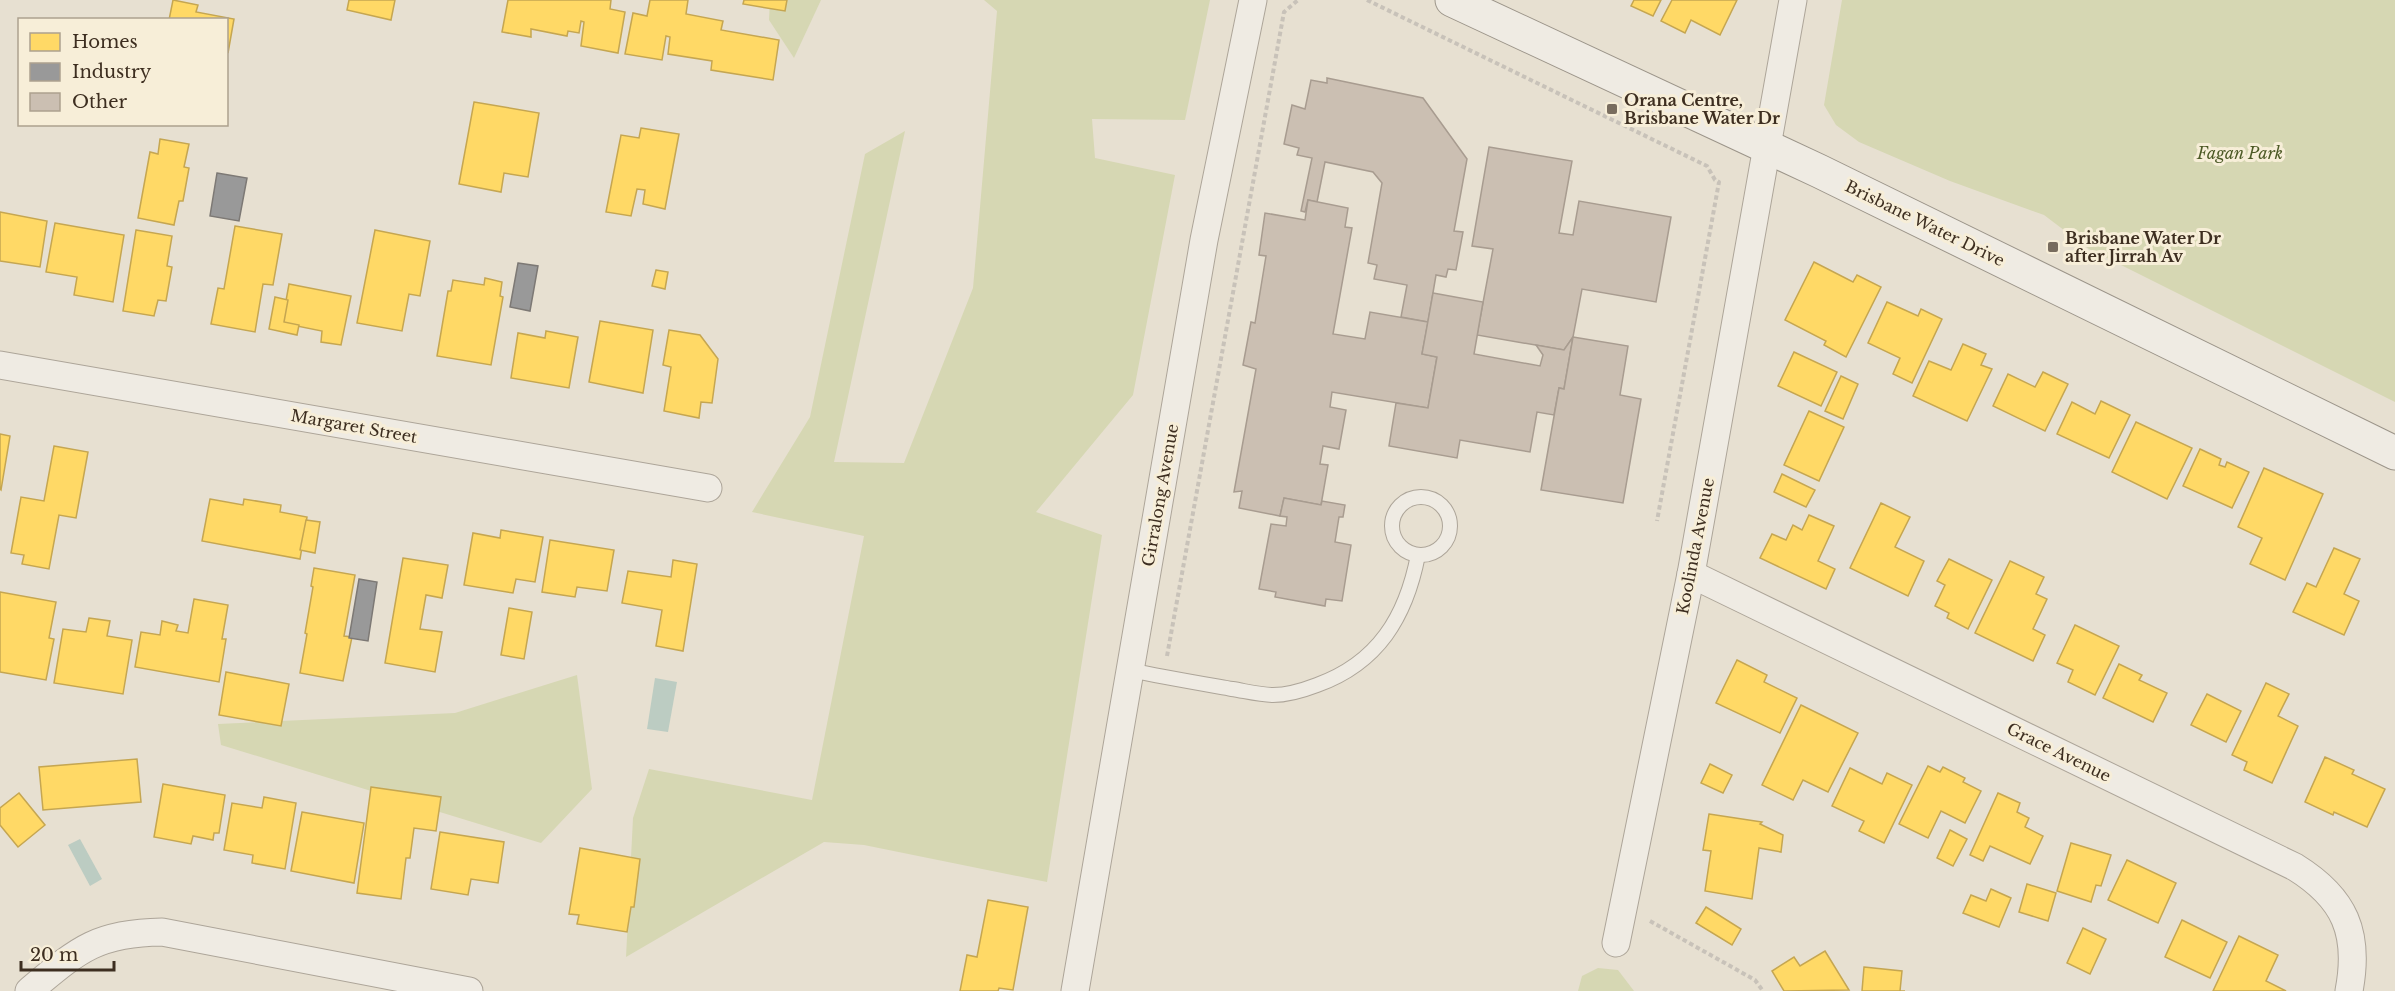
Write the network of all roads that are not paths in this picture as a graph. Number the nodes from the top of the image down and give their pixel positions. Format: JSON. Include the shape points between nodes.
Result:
{"nodes":[{"id":1,"x":1253,"y":0,"type":"edge"},
{"id":2,"x":1452,"y":0,"type":"edge"},
{"id":3,"x":1793,"y":0,"type":"edge"},
{"id":4,"x":1767,"y":147,"type":"junction"},
{"id":5,"x":0,"y":365,"type":"edge"},
{"id":6,"x":2395,"y":453,"type":"edge"},
{"id":7,"x":708,"y":488,"type":"dead end"},
{"id":8,"x":1418,"y":555,"type":"junction"},
{"id":9,"x":1691,"y":574,"type":"junction"},
{"id":10,"x":1129,"y":670,"type":"junction"},
{"id":11,"x":1616,"y":943,"type":"dead end"},
{"id":12,"x":427,"y":987,"type":"edge"},
{"id":13,"x":29,"y":991,"type":"edge"},
{"id":14,"x":469,"y":991,"type":"edge"},
{"id":15,"x":1075,"y":991,"type":"edge"},
{"id":16,"x":2349,"y":991,"type":"edge"}],
"edges":[{"from":1,"to":10,"type":"street","name":"Girralong Avenue","via":[[1204,240]]},
{"from":2,"to":4,"type":"main road","name":"Brisbane Water Drive"},
{"from":3,"to":4,"type":"street","name":"Koolinda Avenue"},
{"from":4,"to":6,"type":"main road","name":"Brisbane Water Drive"},
{"from":4,"to":9,"type":"street","name":"Koolinda Avenue"},
{"from":5,"to":7,"type":"street","name":"Margaret Street"},
{"from":8,"to":8,"type":"lane","via":[[1428,555],[1444,545],[1451,528],[1447,510],[1432,498],[1403,503],[1392,529],[1400,547]]},
{"from":8,"to":10,"type":"lane","via":[[1412,585],[1374,652],[1354,668],[1327,681],[1273,695]]},
{"from":9,"to":11,"type":"street","name":"Koolinda Avenue"},
{"from":9,"to":16,"type":"street","name":"Grace Avenue","via":[[2310,876],[2329,892],[2349,927]]},
{"from":10,"to":15,"type":"street","name":"Girralong Avenue"},
{"from":12,"to":13,"type":"street","via":[[162,932],[114,936],[73,955]]},
{"from":12,"to":14,"type":"street"}]}
